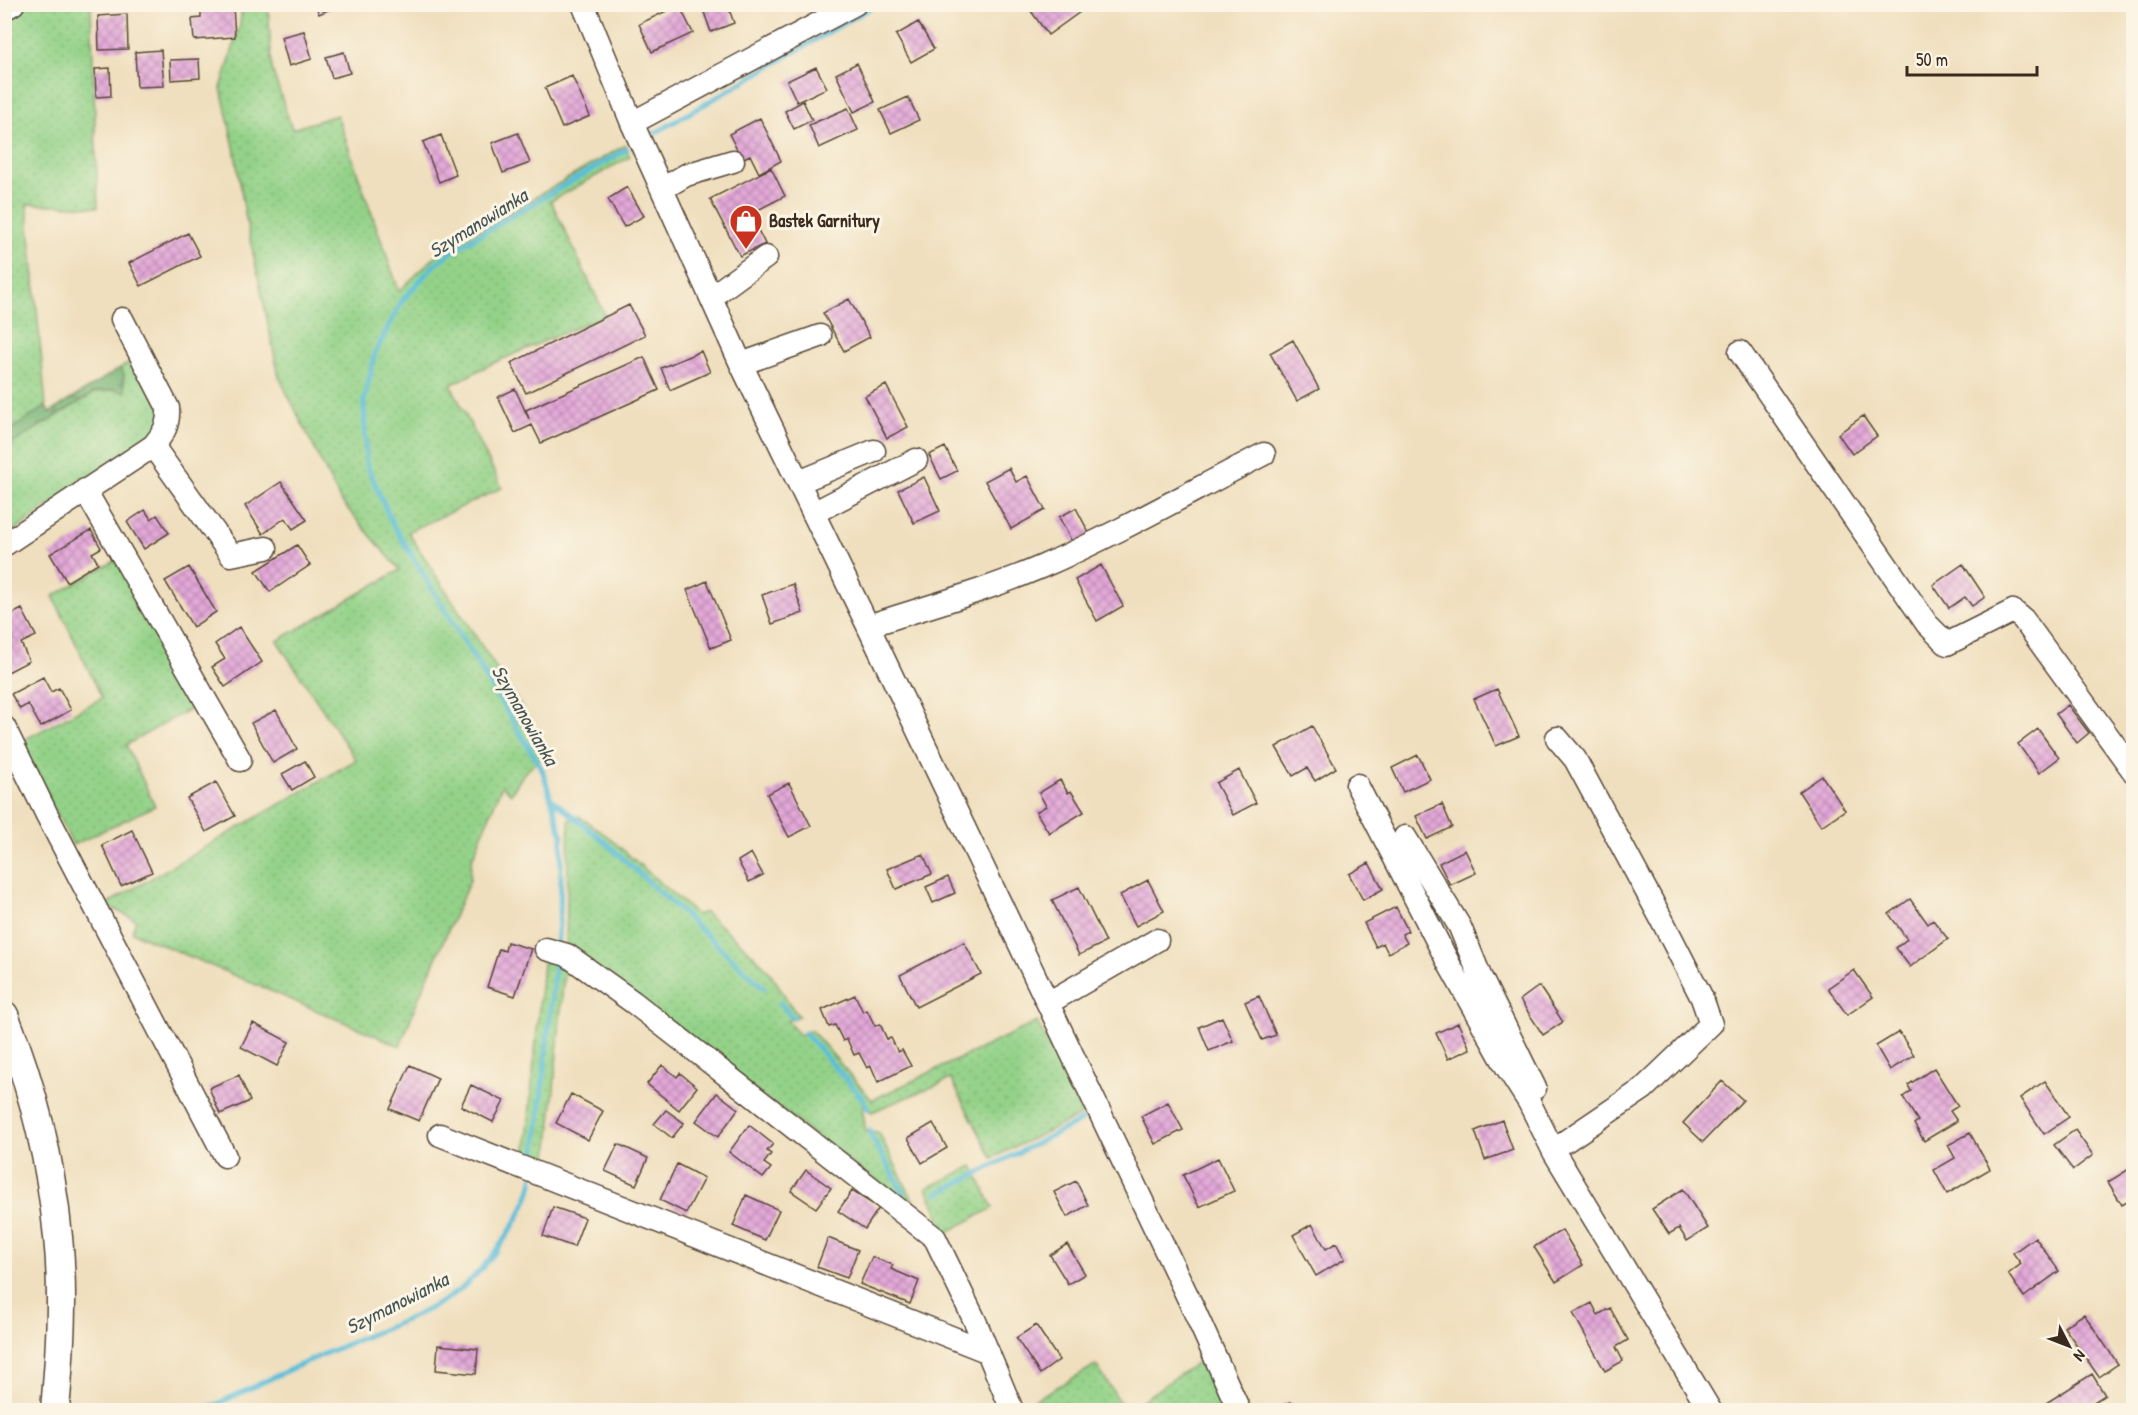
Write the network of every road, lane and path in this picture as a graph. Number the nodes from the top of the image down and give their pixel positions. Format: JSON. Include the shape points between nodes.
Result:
{"nodes":[{"id":1,"x":13,"y":4,"type":"edge"},
{"id":2,"x":583,"y":4,"type":"edge"},
{"id":3,"x":855,"y":4,"type":"edge"},
{"id":4,"x":4,"y":9,"type":"edge"},
{"id":5,"x":632,"y":123,"type":"junction"},
{"id":6,"x":733,"y":161,"type":"dead end"},
{"id":7,"x":662,"y":189,"type":"junction"},
{"id":8,"x":766,"y":257,"type":"dead end"},
{"id":9,"x":711,"y":297,"type":"junction"},
{"id":10,"x":122,"y":319,"type":"dead end"},
{"id":11,"x":820,"y":336,"type":"dead end"},
{"id":12,"x":1740,"y":352,"type":"dead end"},
{"id":13,"x":741,"y":364,"type":"junction"},
{"id":14,"x":153,"y":446,"type":"junction"},
{"id":15,"x":874,"y":451,"type":"dead end"},
{"id":16,"x":1264,"y":454,"type":"dead end"},
{"id":17,"x":916,"y":460,"type":"dead end"},
{"id":18,"x":799,"y":482,"type":"junction"},
{"id":19,"x":85,"y":490,"type":"junction"},
{"id":20,"x":813,"y":513,"type":"junction"},
{"id":21,"x":4,"y":545,"type":"edge"},
{"id":22,"x":266,"y":548,"type":"dead end"},
{"id":23,"x":868,"y":626,"type":"junction"},
{"id":24,"x":4,"y":727,"type":"edge"},
{"id":25,"x":1557,"y":738,"type":"dead end"},
{"id":26,"x":240,"y":760,"type":"dead end"},
{"id":27,"x":2133,"y":772,"type":"edge"},
{"id":28,"x":1357,"y":785,"type":"dead end"},
{"id":29,"x":1405,"y":837,"type":"dead end"},
{"id":30,"x":1156,"y":940,"type":"dead end"},
{"id":31,"x":557,"y":952,"type":"dead end"},
{"id":32,"x":1048,"y":1003,"type":"junction"},
{"id":33,"x":4,"y":1015,"type":"edge"},
{"id":34,"x":1529,"y":1102,"type":"junction"},
{"id":35,"x":440,"y":1135,"type":"dead end"},
{"id":36,"x":1566,"y":1141,"type":"dead end"},
{"id":37,"x":225,"y":1156,"type":"dead end"},
{"id":38,"x":986,"y":1351,"type":"junction"},
{"id":39,"x":55,"y":1410,"type":"edge"},
{"id":40,"x":1011,"y":1410,"type":"edge"},
{"id":41,"x":1239,"y":1410,"type":"edge"},
{"id":42,"x":1710,"y":1410,"type":"edge"}],
"edges":[{"from":1,"to":4,"type":"street"},
{"from":2,"to":5,"type":"street"},
{"from":3,"to":5,"type":"street"},
{"from":5,"to":7,"type":"street"},
{"from":6,"to":7,"type":"street","via":[[686,176]]},
{"from":7,"to":9,"type":"street"},
{"from":8,"to":9,"type":"street"},
{"from":9,"to":13,"type":"street"},
{"from":10,"to":14,"type":"street","via":[[168,408],[169,422]]},
{"from":11,"to":13,"type":"street"},
{"from":12,"to":27,"type":"street","via":[[1927,624],[1947,644],[2013,612],[2023,619]]},
{"from":13,"to":18,"type":"street"},
{"from":14,"to":19,"type":"street"},
{"from":14,"to":22,"type":"street","via":[[231,555]]},
{"from":15,"to":18,"type":"street"},
{"from":16,"to":23,"type":"street","via":[[1094,544],[992,586]]},
{"from":17,"to":20,"type":"street"},
{"from":18,"to":20,"type":"street"},
{"from":19,"to":21,"type":"street"},
{"from":19,"to":26,"type":"street"},
{"from":20,"to":23,"type":"street"},
{"from":23,"to":32,"type":"street"},
{"from":24,"to":37,"type":"street"},
{"from":25,"to":36,"type":"street","via":[[1575,759],[1662,920],[1711,1024],[1643,1089]]},
{"from":28,"to":34,"type":"street","via":[[1450,966]]},
{"from":29,"to":34,"type":"street","via":[[1460,927],[1540,1096]]},
{"from":30,"to":32,"type":"street"},
{"from":31,"to":38,"type":"street","via":[[633,1002],[935,1238]]},
{"from":32,"to":41,"type":"street"},
{"from":33,"to":39,"type":"main road","via":[[34,1105],[58,1237],[61,1330]]},
{"from":34,"to":42,"type":"street","via":[[1554,1152]]},
{"from":35,"to":38,"type":"street"},
{"from":38,"to":40,"type":"street"}]}
